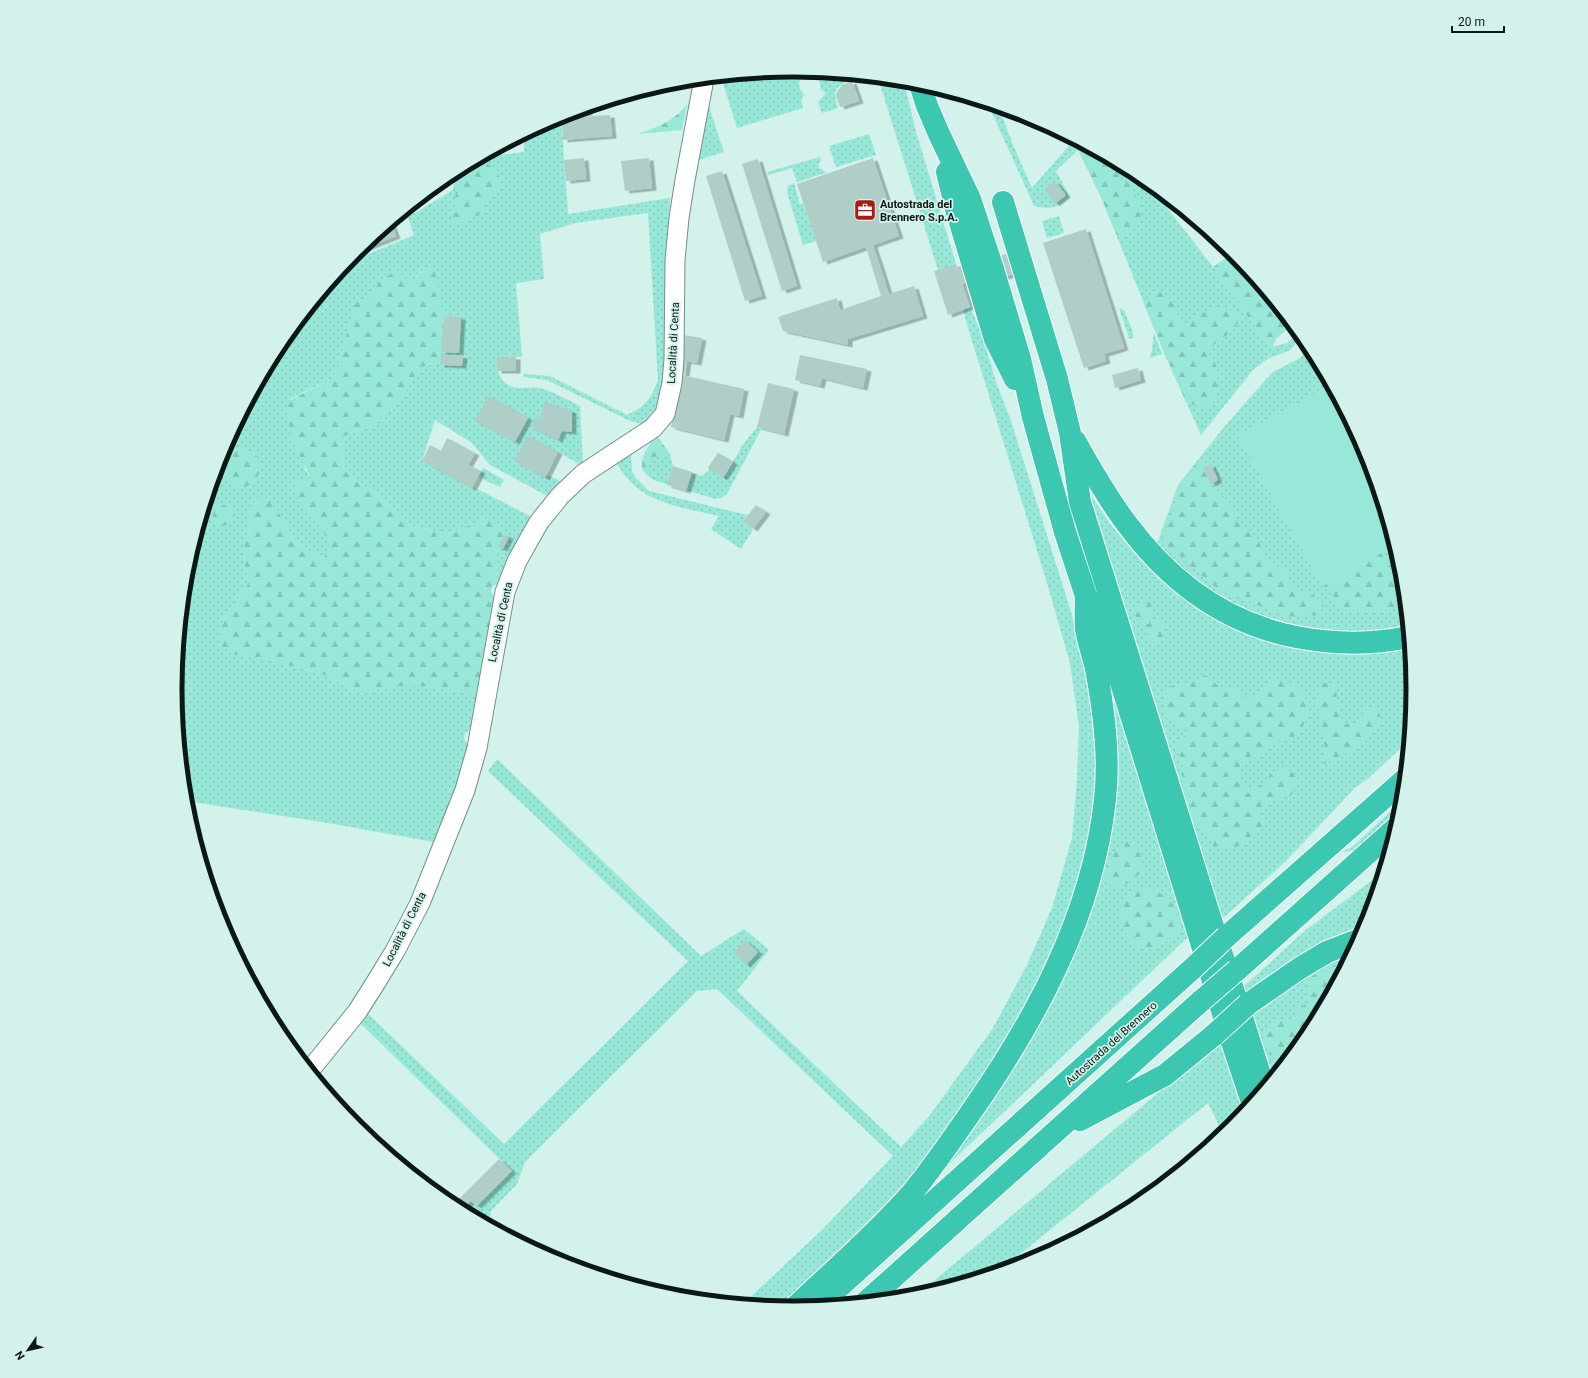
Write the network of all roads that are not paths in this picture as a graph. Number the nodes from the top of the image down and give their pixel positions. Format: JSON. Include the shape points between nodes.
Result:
{"nodes":[{"id":1,"x":703,"y":84,"type":"edge"},
{"id":2,"x":922,"y":91,"type":"edge"},
{"id":3,"x":939,"y":134,"type":"junction"},
{"id":4,"x":1003,"y":202,"type":"dead end"},
{"id":5,"x":1033,"y":417,"type":"junction"},
{"id":6,"x":1070,"y":434,"type":"junction"},
{"id":7,"x":1086,"y":596,"type":"junction"},
{"id":8,"x":1404,"y":638,"type":"edge"},
{"id":9,"x":1398,"y":785,"type":"edge"},
{"id":10,"x":1388,"y":835,"type":"edge"},
{"id":11,"x":1350,"y":943,"type":"edge"},
{"id":12,"x":312,"y":1067,"type":"edge"},
{"id":13,"x":1263,"y":1083,"type":"edge"},
{"id":14,"x":1250,"y":1097,"type":"edge"},
{"id":15,"x":1049,"y":1137,"type":"junction"},
{"id":16,"x":872,"y":1296,"type":"edge"},
{"id":17,"x":824,"y":1300,"type":"edge"},
{"id":18,"x":802,"y":1301,"type":"edge"}],
"edges":[{"from":1,"to":12,"type":"street","name":"Località di Centa","via":[[679,218],[675,260],[674,360],[665,414],[653,428],[583,474],[560,496],[539,522],[517,561],[503,599],[477,748],[465,790],[425,889],[395,951],[373,987],[357,1012]]},
{"from":2,"to":3,"type":"highway"},
{"from":3,"to":5,"type":"highway","via":[[956,209],[995,339]]},
{"from":3,"to":5,"type":"highway","via":[[984,194],[1038,366]]},
{"from":4,"to":6,"type":"highway","via":[[1057,379]]},
{"from":5,"to":7,"type":"highway"},
{"from":6,"to":8,"type":"highway","via":[[1131,529],[1177,578],[1217,608],[1250,624],[1304,638],[1338,643]]},
{"from":6,"to":13,"type":"highway","via":[[1080,502]]},
{"from":7,"to":14,"type":"highway","via":[[1102,621]]},
{"from":7,"to":18,"type":"highway","via":[[1086,629],[1096,667],[1103,711],[1106,750],[1105,798],[1097,850],[1084,897],[1066,944],[1024,1030],[992,1082],[935,1164],[866,1240]]},
{"from":9,"to":17,"type":"highway","name":"Autostrada del Brennero","bridge":true,"via":[[1226,937]]},
{"from":10,"to":15,"type":"highway","bridge":true},
{"from":11,"to":15,"type":"highway","bridge":true,"via":[[1327,952],[1300,968],[1248,1004],[1165,1075]]},
{"from":15,"to":16,"type":"highway"}]}
